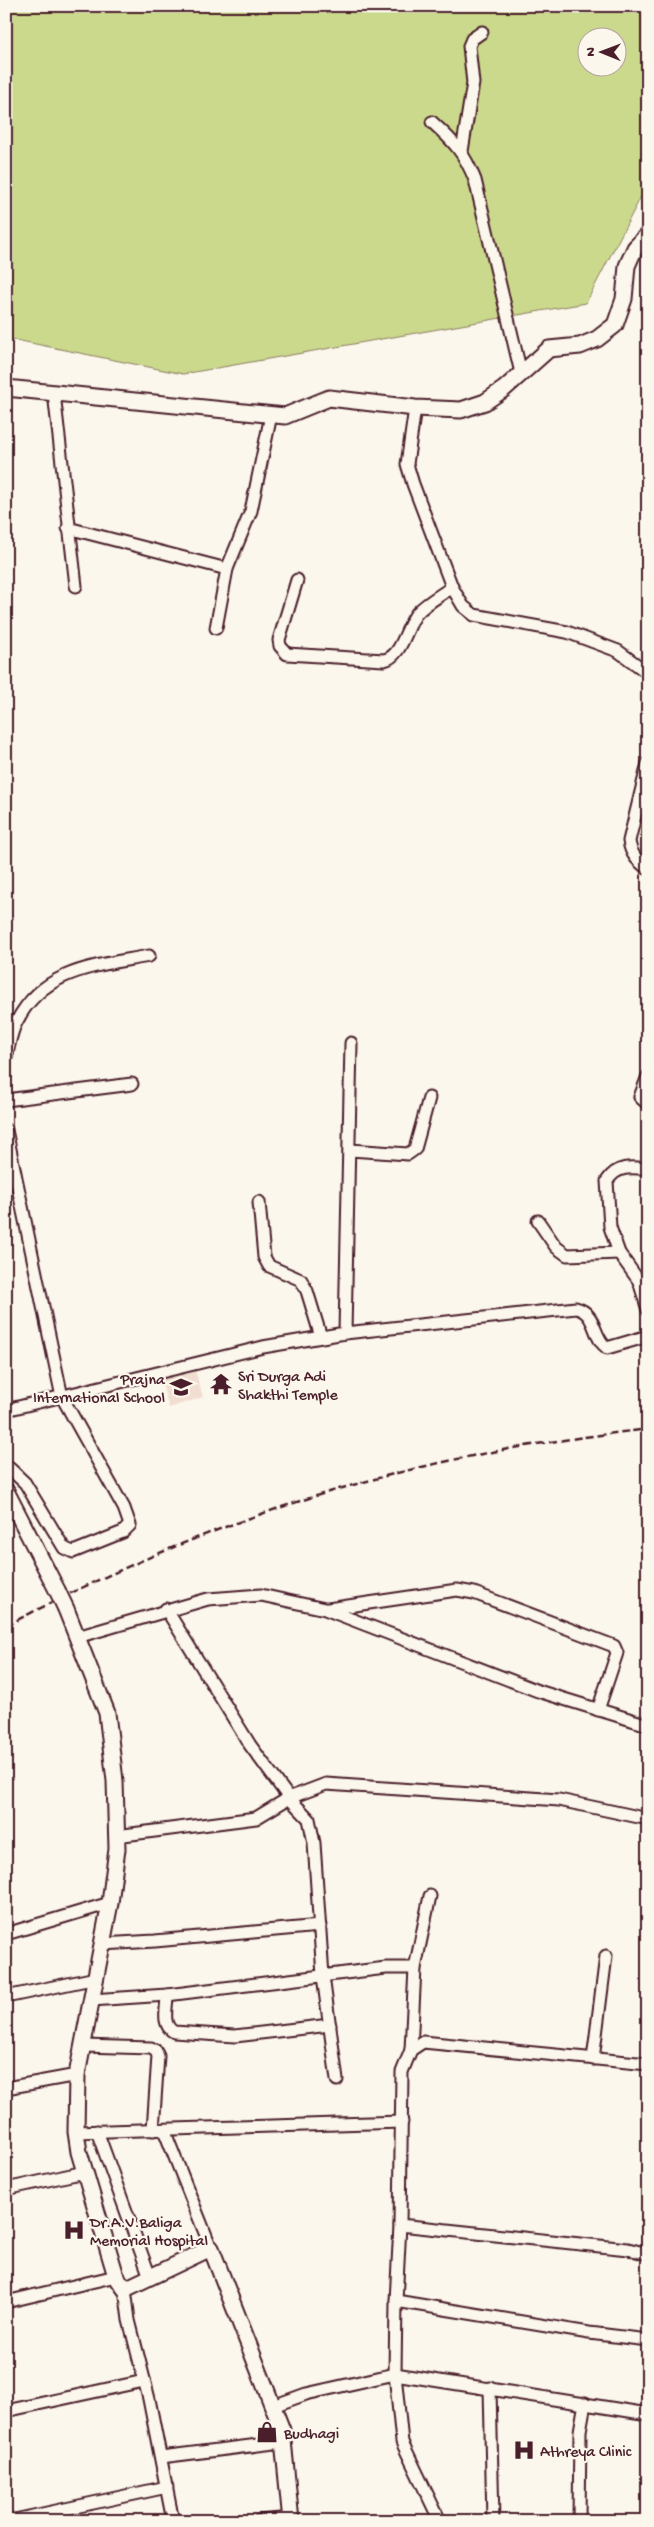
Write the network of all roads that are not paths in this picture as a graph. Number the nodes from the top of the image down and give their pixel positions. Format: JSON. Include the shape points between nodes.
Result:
{"nodes":[{"id":1,"x":482,"y":32,"type":"dead end"},
{"id":2,"x":432,"y":122,"type":"dead end"},
{"id":3,"x":462,"y":151,"type":"junction"},
{"id":4,"x":648,"y":234,"type":"edge"},
{"id":5,"x":521,"y":373,"type":"junction"},
{"id":6,"x":6,"y":388,"type":"edge"},
{"id":7,"x":54,"y":393,"type":"junction"},
{"id":8,"x":415,"y":408,"type":"junction"},
{"id":9,"x":271,"y":415,"type":"junction"},
{"id":10,"x":68,"y":528,"type":"junction"},
{"id":11,"x":227,"y":569,"type":"junction"},
{"id":12,"x":297,"y":580,"type":"dead end"},
{"id":13,"x":76,"y":586,"type":"dead end"},
{"id":14,"x":452,"y":587,"type":"junction"},
{"id":15,"x":216,"y":628,"type":"dead end"},
{"id":16,"x":648,"y":673,"type":"edge"},
{"id":17,"x":648,"y":763,"type":"edge"},
{"id":18,"x":648,"y":869,"type":"edge"},
{"id":19,"x":149,"y":956,"type":"dead end"},
{"id":20,"x":351,"y":1043,"type":"dead end"},
{"id":21,"x":6,"y":1058,"type":"edge"},
{"id":22,"x":648,"y":1076,"type":"edge"},
{"id":23,"x":132,"y":1084,"type":"dead end"},
{"id":24,"x":428,"y":1098,"type":"dead end"},
{"id":25,"x":6,"y":1100,"type":"edge"},
{"id":26,"x":648,"y":1104,"type":"edge"},
{"id":27,"x":6,"y":1130,"type":"edge"},
{"id":28,"x":350,"y":1150,"type":"junction"},
{"id":29,"x":648,"y":1169,"type":"edge"},
{"id":30,"x":258,"y":1202,"type":"dead end"},
{"id":31,"x":538,"y":1221,"type":"dead end"},
{"id":32,"x":619,"y":1253,"type":"junction"},
{"id":33,"x":648,"y":1310,"type":"edge"},
{"id":34,"x":345,"y":1333,"type":"junction"},
{"id":35,"x":648,"y":1336,"type":"edge"},
{"id":36,"x":321,"y":1337,"type":"junction"},
{"id":37,"x":62,"y":1397,"type":"junction"},
{"id":38,"x":6,"y":1410,"type":"edge"},
{"id":39,"x":6,"y":1465,"type":"edge"},
{"id":40,"x":6,"y":1491,"type":"edge"},
{"id":41,"x":325,"y":1609,"type":"junction"},
{"id":42,"x":166,"y":1610,"type":"junction"},
{"id":43,"x":77,"y":1637,"type":"junction"},
{"id":44,"x":598,"y":1710,"type":"junction"},
{"id":45,"x":648,"y":1725,"type":"edge"},
{"id":46,"x":289,"y":1798,"type":"junction"},
{"id":47,"x":648,"y":1819,"type":"edge"},
{"id":48,"x":116,"y":1836,"type":"junction"},
{"id":49,"x":430,"y":1896,"type":"dead end"},
{"id":50,"x":110,"y":1903,"type":"junction"},
{"id":51,"x":320,"y":1926,"type":"junction"},
{"id":52,"x":6,"y":1934,"type":"edge"},
{"id":53,"x":102,"y":1944,"type":"junction"},
{"id":54,"x":606,"y":1956,"type":"dead end"},
{"id":55,"x":415,"y":1968,"type":"junction"},
{"id":56,"x":324,"y":1976,"type":"junction"},
{"id":57,"x":96,"y":1978,"type":"junction"},
{"id":58,"x":167,"y":1996,"type":"junction"},
{"id":59,"x":6,"y":1997,"type":"edge"},
{"id":60,"x":92,"y":2000,"type":"junction"},
{"id":61,"x":330,"y":2025,"type":"junction"},
{"id":62,"x":83,"y":2046,"type":"junction"},
{"id":63,"x":411,"y":2050,"type":"junction"},
{"id":64,"x":593,"y":2059,"type":"junction"},
{"id":65,"x":648,"y":2064,"type":"edge"},
{"id":66,"x":77,"y":2075,"type":"junction"},
{"id":67,"x":336,"y":2080,"type":"dead end"},
{"id":68,"x":6,"y":2088,"type":"edge"},
{"id":69,"x":402,"y":2122,"type":"junction"},
{"id":70,"x":159,"y":2130,"type":"junction"},
{"id":71,"x":76,"y":2132,"type":"junction"},
{"id":72,"x":96,"y":2132,"type":"junction"},
{"id":73,"x":85,"y":2172,"type":"junction"},
{"id":74,"x":6,"y":2189,"type":"edge"},
{"id":75,"x":400,"y":2225,"type":"junction"},
{"id":76,"x":212,"y":2248,"type":"junction"},
{"id":77,"x":648,"y":2254,"type":"edge"},
{"id":78,"x":116,"y":2276,"type":"junction"},
{"id":79,"x":150,"y":2277,"type":"junction"},
{"id":80,"x":125,"y":2289,"type":"junction"},
{"id":81,"x":396,"y":2301,"type":"junction"},
{"id":82,"x":6,"y":2302,"type":"edge"},
{"id":83,"x":648,"y":2340,"type":"edge"},
{"id":84,"x":395,"y":2374,"type":"junction"},
{"id":85,"x":144,"y":2381,"type":"junction"},
{"id":86,"x":490,"y":2388,"type":"junction"},
{"id":87,"x":585,"y":2403,"type":"junction"},
{"id":88,"x":273,"y":2406,"type":"junction"},
{"id":89,"x":6,"y":2411,"type":"edge"},
{"id":90,"x":648,"y":2414,"type":"edge"},
{"id":91,"x":283,"y":2442,"type":"junction"},
{"id":92,"x":161,"y":2457,"type":"junction"},
{"id":93,"x":167,"y":2487,"type":"junction"},
{"id":94,"x":291,"y":2519,"type":"edge"},
{"id":95,"x":10,"y":2521,"type":"edge"},
{"id":96,"x":173,"y":2521,"type":"edge"},
{"id":97,"x":259,"y":2521,"type":"edge"},
{"id":98,"x":440,"y":2521,"type":"edge"},
{"id":99,"x":493,"y":2521,"type":"edge"},
{"id":100,"x":580,"y":2521,"type":"edge"}],
"edges":[{"from":1,"to":3,"type":"street","via":[[472,39],[469,46],[473,83]]},
{"from":2,"to":3,"type":"street"},
{"from":3,"to":5,"type":"street","via":[[475,180]]},
{"from":4,"to":5,"type":"street","via":[[635,248],[628,266],[624,299],[614,325],[597,339],[580,346],[549,349]]},
{"from":5,"to":8,"type":"street","via":[[485,402],[461,410]]},
{"from":6,"to":7,"type":"street"},
{"from":7,"to":9,"type":"street"},
{"from":7,"to":10,"type":"street"},
{"from":8,"to":9,"type":"street","via":[[329,398],[285,416]]},
{"from":8,"to":14,"type":"street","via":[[408,464]]},
{"from":9,"to":11,"type":"street","via":[[251,511]]},
{"from":10,"to":11,"type":"street"},
{"from":10,"to":13,"type":"street"},
{"from":11,"to":15,"type":"street"},
{"from":12,"to":14,"type":"street","via":[[279,640],[287,654],[384,660],[396,652],[416,614]]},
{"from":14,"to":16,"type":"street","via":[[463,606],[474,615],[567,632],[618,651]]},
{"from":17,"to":18,"type":"street","via":[[629,841],[635,859]]},
{"from":19,"to":21,"type":"street","via":[[71,971],[50,982],[16,1021]]},
{"from":20,"to":28,"type":"street"},
{"from":22,"to":26,"type":"street","via":[[640,1097]]},
{"from":23,"to":25,"type":"street"},
{"from":24,"to":28,"type":"street","via":[[415,1149],[408,1154]]},
{"from":27,"to":37,"type":"street"},
{"from":28,"to":34,"type":"street"},
{"from":29,"to":32,"type":"street","via":[[621,1168],[607,1181],[610,1227]]},
{"from":30,"to":36,"type":"street","via":[[264,1257],[269,1266],[301,1280]]},
{"from":31,"to":32,"type":"street","via":[[556,1247],[567,1255]]},
{"from":32,"to":33,"type":"street","via":[[639,1281]]},
{"from":34,"to":35,"type":"street","via":[[576,1308],[584,1310],[590,1317],[607,1348]]},
{"from":34,"to":36,"type":"street"},
{"from":36,"to":37,"type":"street","via":[[263,1347]]},
{"from":37,"to":38,"type":"street"},
{"from":37,"to":39,"type":"street","via":[[124,1508],[130,1525],[123,1532],[73,1552],[64,1548],[25,1483]]},
{"from":40,"to":43,"type":"street","bridge":true,"via":[[57,1590]]},
{"from":41,"to":42,"type":"street","via":[[261,1595],[208,1599]]},
{"from":41,"to":44,"type":"street","via":[[538,1691]]},
{"from":41,"to":44,"type":"street","via":[[446,1591],[474,1593],[614,1646],[617,1653]]},
{"from":42,"to":43,"type":"street"},
{"from":42,"to":46,"type":"street","via":[[250,1745]]},
{"from":43,"to":48,"type":"street","via":[[107,1713],[115,1781]]},
{"from":44,"to":45,"type":"street"},
{"from":46,"to":47,"type":"street","via":[[319,1786],[339,1784],[559,1800]]},
{"from":46,"to":48,"type":"street","via":[[256,1818]]},
{"from":46,"to":51,"type":"street","via":[[309,1819],[314,1843]]},
{"from":48,"to":50,"type":"street"},
{"from":49,"to":55,"type":"street"},
{"from":50,"to":52,"type":"street"},
{"from":50,"to":53,"type":"street"},
{"from":51,"to":53,"type":"street"},
{"from":51,"to":56,"type":"street"},
{"from":53,"to":57,"type":"street"},
{"from":54,"to":64,"type":"street"},
{"from":55,"to":56,"type":"street","via":[[386,1968]]},
{"from":55,"to":63,"type":"street"},
{"from":56,"to":58,"type":"street"},
{"from":56,"to":61,"type":"street"},
{"from":57,"to":59,"type":"street"},
{"from":57,"to":60,"type":"street"},
{"from":58,"to":60,"type":"street"},
{"from":58,"to":61,"type":"street","via":[[165,2024],[174,2032],[235,2036]]},
{"from":60,"to":62,"type":"street"},
{"from":61,"to":67,"type":"street"},
{"from":62,"to":66,"type":"street"},
{"from":62,"to":70,"type":"street","via":[[151,2048],[156,2051]]},
{"from":63,"to":64,"type":"street","via":[[423,2042]]},
{"from":63,"to":69,"type":"street","via":[[402,2072]]},
{"from":64,"to":65,"type":"street"},
{"from":66,"to":68,"type":"street"},
{"from":66,"to":71,"type":"street"},
{"from":69,"to":70,"type":"street"},
{"from":69,"to":75,"type":"street"},
{"from":70,"to":72,"type":"street"},
{"from":70,"to":76,"type":"street"},
{"from":71,"to":72,"type":"street"},
{"from":71,"to":73,"type":"street"},
{"from":72,"to":79,"type":"street"},
{"from":73,"to":74,"type":"street"},
{"from":73,"to":78,"type":"street"},
{"from":75,"to":77,"type":"street","via":[[628,2249]]},
{"from":75,"to":81,"type":"street"},
{"from":76,"to":79,"type":"street"},
{"from":76,"to":88,"type":"street"},
{"from":78,"to":80,"type":"street"},
{"from":78,"to":82,"type":"street"},
{"from":79,"to":80,"type":"street"},
{"from":80,"to":85,"type":"street"},
{"from":81,"to":83,"type":"street","via":[[589,2334]]},
{"from":81,"to":84,"type":"street"},
{"from":84,"to":86,"type":"street"},
{"from":84,"to":88,"type":"street","via":[[306,2394]]},
{"from":84,"to":98,"type":"street","via":[[402,2442]]},
{"from":85,"to":89,"type":"street"},
{"from":85,"to":92,"type":"street"},
{"from":86,"to":87,"type":"street"},
{"from":86,"to":99,"type":"street"},
{"from":87,"to":90,"type":"street"},
{"from":87,"to":100,"type":"street","via":[[580,2432]]},
{"from":88,"to":91,"type":"street"},
{"from":91,"to":92,"type":"street"},
{"from":91,"to":94,"type":"street"},
{"from":92,"to":93,"type":"street"},
{"from":93,"to":95,"type":"street"},
{"from":93,"to":96,"type":"street"},
{"from":94,"to":97,"type":"street"}]}
